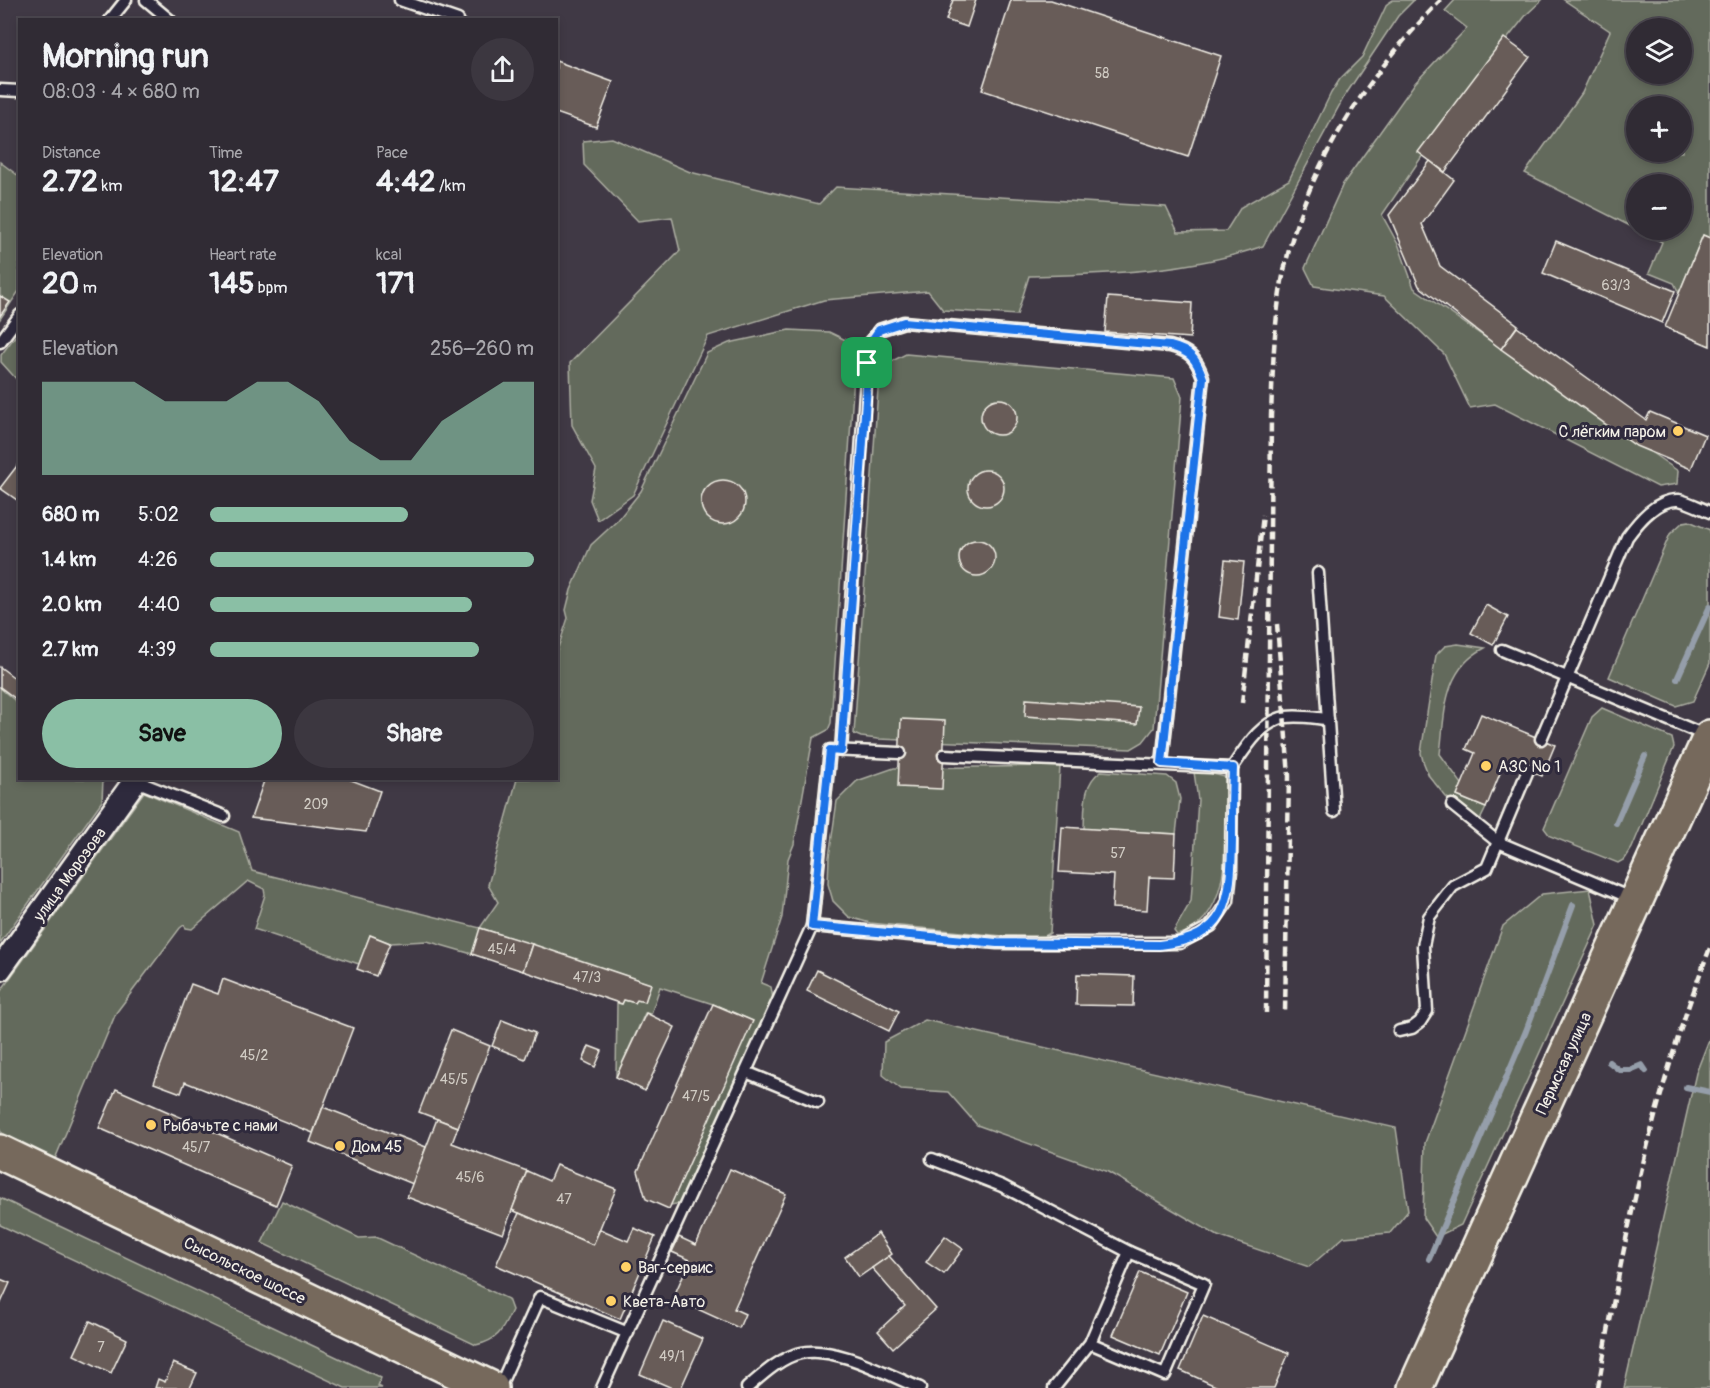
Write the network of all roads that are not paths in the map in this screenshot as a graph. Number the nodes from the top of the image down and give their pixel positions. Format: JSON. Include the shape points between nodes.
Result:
{"nodes":[{"id":1,"x":126,"y":0,"type":"edge"},
{"id":2,"x":146,"y":0,"type":"edge"},
{"id":3,"x":400,"y":0,"type":"edge"},
{"id":4,"x":112,"y":18,"type":"edge"},
{"id":5,"x":168,"y":18,"type":"edge"},
{"id":6,"x":452,"y":18,"type":"edge"},
{"id":7,"x":0,"y":90,"type":"edge"},
{"id":8,"x":18,"y":91,"type":"edge"},
{"id":9,"x":18,"y":318,"type":"edge"},
{"id":10,"x":0,"y":342,"type":"edge"},
{"id":11,"x":1710,"y":512,"type":"edge"},
{"id":12,"x":1318,"y":573,"type":"dead end"},
{"id":13,"x":1502,"y":650,"type":"dead end"},
{"id":14,"x":1568,"y":678,"type":"junction"},
{"id":15,"x":1328,"y":719,"type":"junction"},
{"id":16,"x":1710,"y":737,"type":"edge"},
{"id":17,"x":1541,"y":739,"type":"dead end"},
{"id":18,"x":841,"y":751,"type":"junction"},
{"id":19,"x":900,"y":753,"type":"dead end"},
{"id":20,"x":944,"y":755,"type":"dead end"},
{"id":21,"x":1162,"y":763,"type":"junction"},
{"id":22,"x":1233,"y":768,"type":"junction"},
{"id":23,"x":1528,"y":770,"type":"dead end"},
{"id":24,"x":136,"y":780,"type":"edge"},
{"id":25,"x":1452,"y":805,"type":"dead end"},
{"id":26,"x":1334,"y":812,"type":"dead end"},
{"id":27,"x":224,"y":816,"type":"dead end"},
{"id":28,"x":1498,"y":842,"type":"junction"},
{"id":29,"x":1636,"y":900,"type":"junction"},
{"id":30,"x":812,"y":926,"type":"junction"},
{"id":31,"x":0,"y":969,"type":"edge"},
{"id":32,"x":1399,"y":1030,"type":"dead end"},
{"id":33,"x":746,"y":1071,"type":"junction"},
{"id":34,"x":818,"y":1102,"type":"dead end"},
{"id":35,"x":0,"y":1152,"type":"edge"},
{"id":36,"x":932,"y":1159,"type":"dead end"},
{"id":37,"x":1129,"y":1252,"type":"junction"},
{"id":38,"x":628,"y":1333,"type":"junction"},
{"id":39,"x":1090,"y":1343,"type":"junction"},
{"id":40,"x":491,"y":1388,"type":"edge"},
{"id":41,"x":499,"y":1388,"type":"edge"},
{"id":42,"x":602,"y":1388,"type":"edge"},
{"id":43,"x":747,"y":1388,"type":"edge"},
{"id":44,"x":920,"y":1388,"type":"edge"},
{"id":45,"x":1054,"y":1388,"type":"edge"},
{"id":46,"x":1415,"y":1388,"type":"edge"}],
"edges":[{"from":1,"to":4,"type":"lane"},
{"from":2,"to":5,"type":"lane"},
{"from":3,"to":6,"type":"lane"},
{"from":7,"to":8,"type":"lane"},
{"from":9,"to":10,"type":"lane"},
{"from":11,"to":14,"type":"lane","via":[[1679,500],[1671,501],[1645,515],[1635,526]]},
{"from":12,"to":15,"type":"lane"},
{"from":13,"to":14,"type":"lane"},
{"from":14,"to":16,"type":"lane"},
{"from":14,"to":17,"type":"lane"},
{"from":15,"to":22,"type":"lane","via":[[1285,717],[1277,721],[1260,732]]},
{"from":15,"to":26,"type":"lane"},
{"from":16,"to":29,"type":"main road","name":"Пермская улица"},
{"from":18,"to":19,"type":"lane"},
{"from":18,"to":21,"type":"lane","via":[[867,363],[870,343],[879,330],[904,322],[1170,346],[1195,358],[1203,378]]},
{"from":18,"to":30,"type":"lane","via":[[830,750]]},
{"from":20,"to":21,"type":"lane"},
{"from":21,"to":22,"type":"lane"},
{"from":22,"to":30,"type":"lane","via":[[1228,901],[1211,926],[1180,943],[997,943]]},
{"from":23,"to":28,"type":"lane"},
{"from":24,"to":27,"type":"lane"},
{"from":24,"to":31,"type":"street","name":"улица Морозова"},
{"from":25,"to":28,"type":"lane"},
{"from":28,"to":29,"type":"lane"},
{"from":28,"to":32,"type":"lane","via":[[1487,868],[1453,886],[1429,917],[1423,946],[1427,1011],[1412,1028]]},
{"from":29,"to":46,"type":"main road","name":"Пермская улица"},
{"from":30,"to":33,"type":"lane"},
{"from":33,"to":34,"type":"lane"},
{"from":33,"to":38,"type":"lane"},
{"from":35,"to":40,"type":"main road","name":"Сысольское шоссе"},
{"from":36,"to":37,"type":"lane","via":[[1002,1186]]},
{"from":37,"to":39,"type":"lane"},
{"from":37,"to":39,"type":"lane","via":[[1204,1284],[1187,1324],[1165,1375]]},
{"from":38,"to":41,"type":"lane","via":[[540,1297]]},
{"from":38,"to":42,"type":"lane"},
{"from":39,"to":45,"type":"lane"},
{"from":43,"to":44,"type":"lane","via":[[776,1365],[800,1353],[826,1351]]}]}
